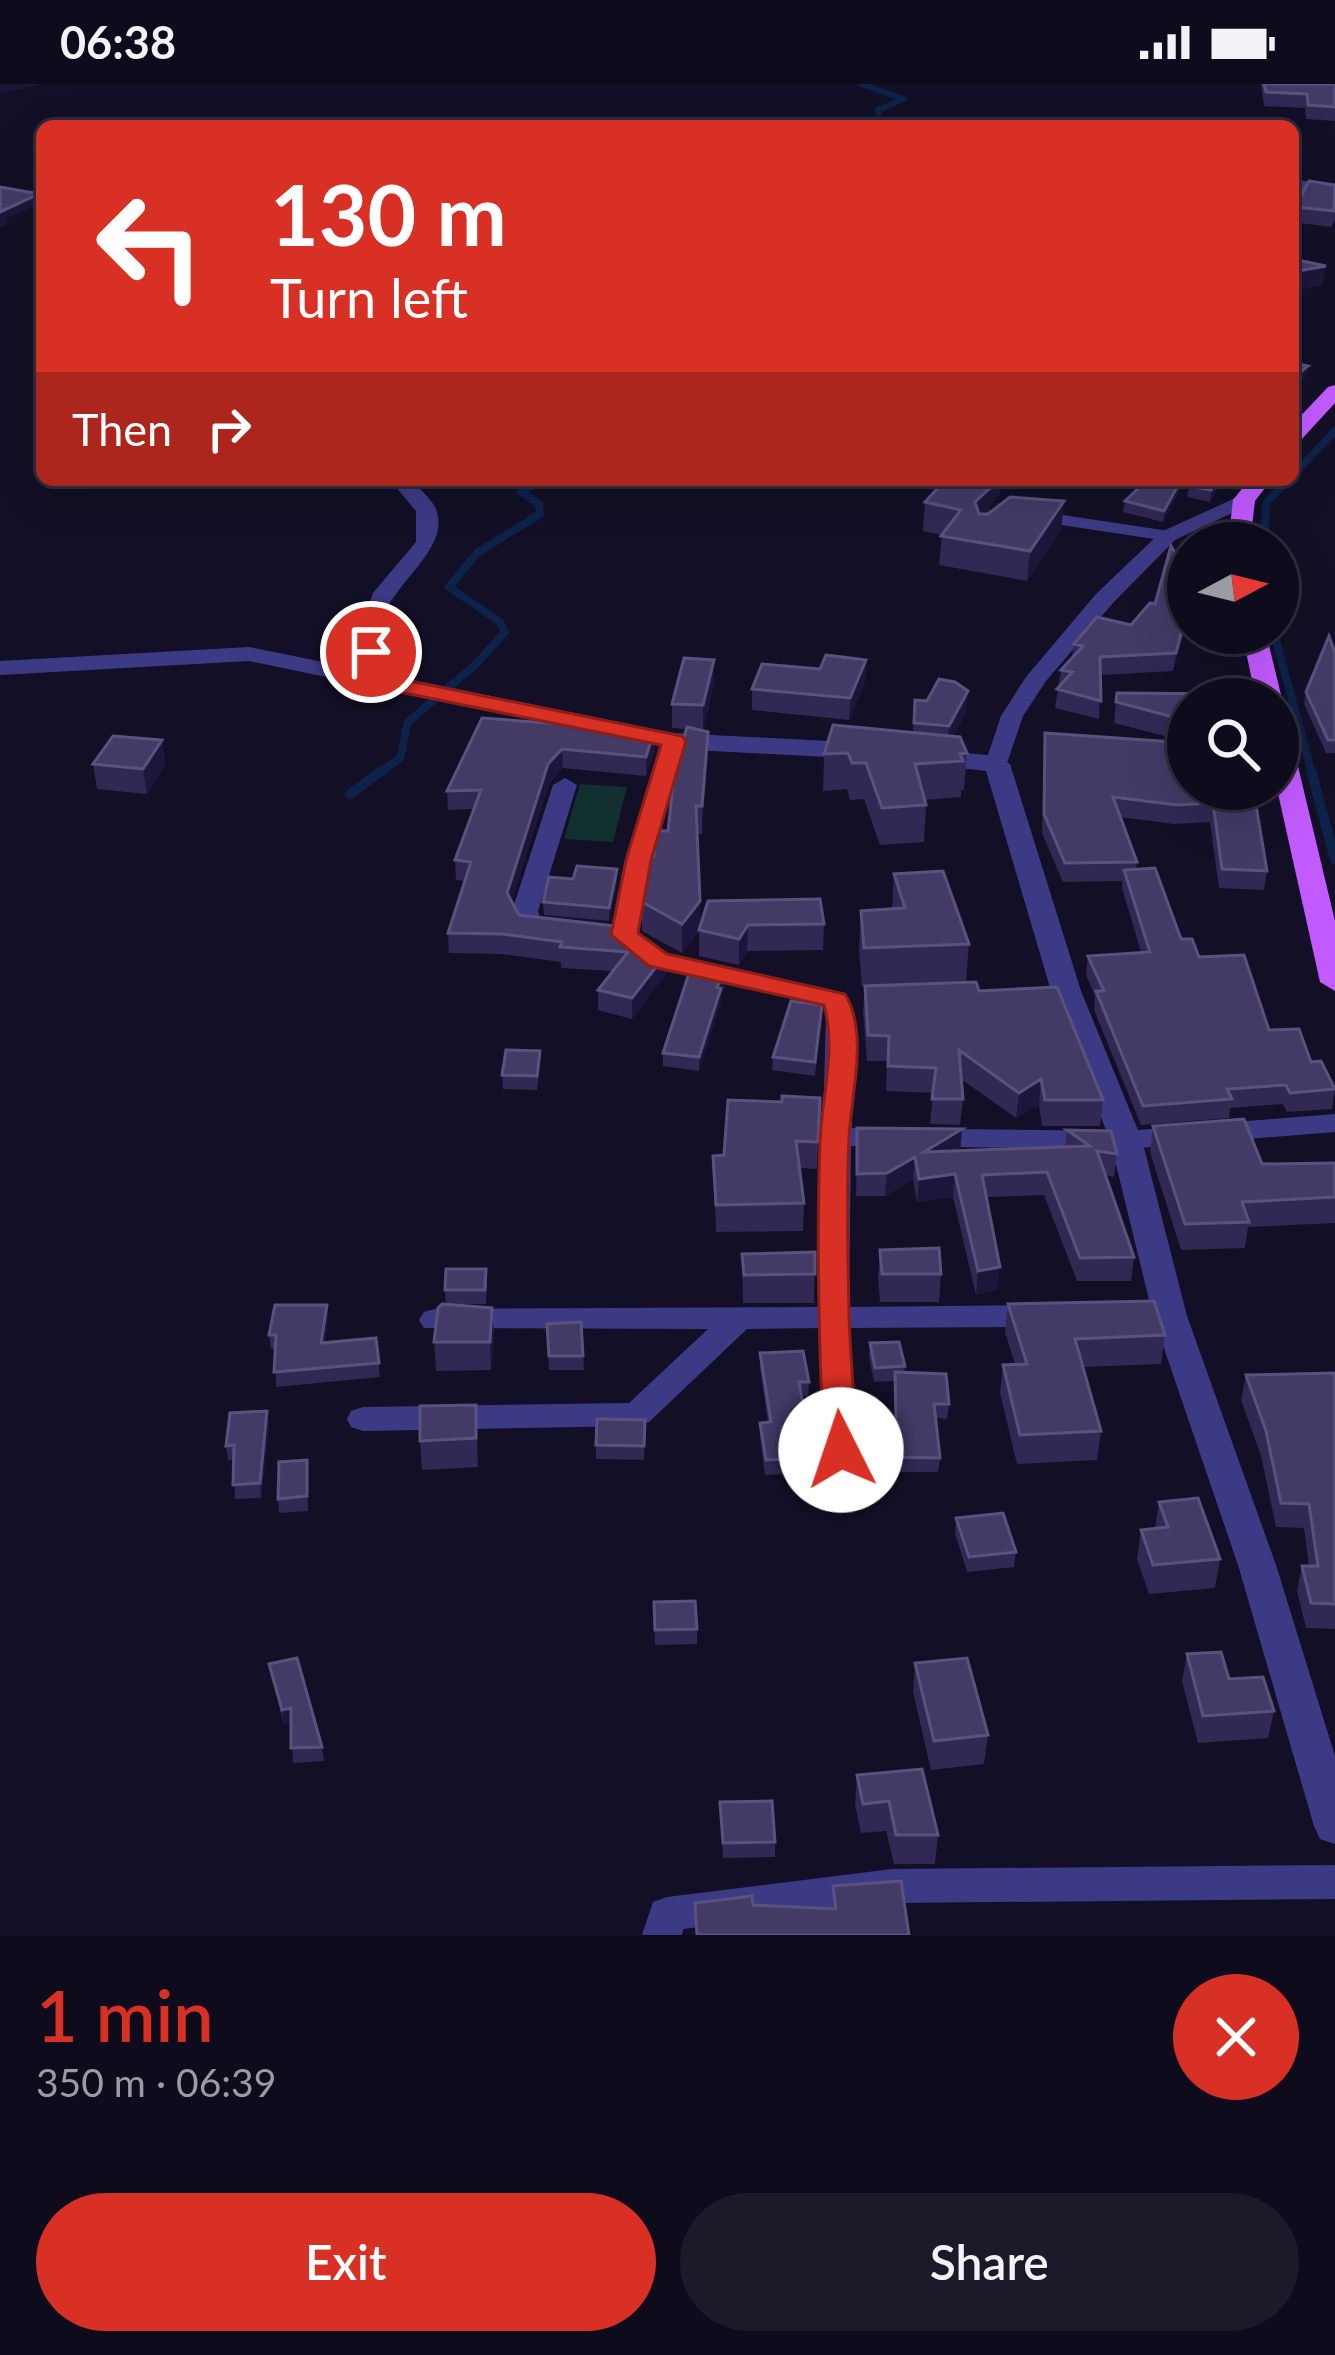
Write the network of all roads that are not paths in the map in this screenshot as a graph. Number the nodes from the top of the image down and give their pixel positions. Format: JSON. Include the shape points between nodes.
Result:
{"nodes":[{"id":1,"x":1299,"y":185,"type":"edge"},
{"id":2,"x":1335,"y":191,"type":"edge"},
{"id":3,"x":1335,"y":391,"type":"edge"},
{"id":4,"x":1299,"y":430,"type":"edge"},
{"id":5,"x":405,"y":486,"type":"edge"},
{"id":6,"x":1255,"y":486,"type":"edge"},
{"id":7,"x":1244,"y":500,"type":"junction"},
{"id":8,"x":1026,"y":515,"type":"edge"},
{"id":9,"x":1198,"y":522,"type":"edge"},
{"id":10,"x":1241,"y":522,"type":"edge"},
{"id":11,"x":1167,"y":536,"type":"edge"},
{"id":12,"x":1167,"y":537,"type":"edge"},
{"id":13,"x":0,"y":668,"type":"edge"},
{"id":14,"x":398,"y":685,"type":"junction"},
{"id":15,"x":674,"y":741,"type":"junction"},
{"id":16,"x":997,"y":764,"type":"junction"},
{"id":17,"x":565,"y":785,"type":"dead end"},
{"id":18,"x":1295,"y":810,"type":"edge"},
{"id":19,"x":600,"y":933,"type":"junction"},
{"id":20,"x":1335,"y":982,"type":"edge"},
{"id":21,"x":1335,"y":1123,"type":"edge"},
{"id":22,"x":834,"y":1137,"type":"junction"},
{"id":23,"x":1126,"y":1140,"type":"junction"},
{"id":24,"x":1080,"y":1316,"type":"edge"},
{"id":25,"x":833,"y":1317,"type":"junction"},
{"id":26,"x":738,"y":1318,"type":"junction"},
{"id":27,"x":435,"y":1320,"type":"edge"},
{"id":28,"x":362,"y":1419,"type":"dead end"},
{"id":29,"x":841,"y":1450,"type":"dead end"},
{"id":30,"x":1335,"y":1826,"type":"edge"},
{"id":31,"x":1335,"y":1882,"type":"edge"},
{"id":32,"x":662,"y":1935,"type":"edge"}],
"edges":[{"from":1,"to":2,"type":"street"},
{"from":3,"to":4,"type":"main road"},
{"from":5,"to":14,"type":"street","via":[[426,510],[425,542],[372,612],[371,652]]},
{"from":6,"to":7,"type":"main road"},
{"from":7,"to":9,"type":"street"},
{"from":7,"to":10,"type":"main road"},
{"from":8,"to":11,"type":"lane"},
{"from":12,"to":16,"type":"street","via":[[1037,676],[1012,716]]},
{"from":13,"to":14,"type":"street","via":[[232,654]]},
{"from":14,"to":15,"type":"street"},
{"from":15,"to":16,"type":"street"},
{"from":15,"to":19,"type":"street","via":[[638,860]]},
{"from":16,"to":23,"type":"street","via":[[1055,991]]},
{"from":17,"to":19,"type":"street","via":[[526,911],[529,926]]},
{"from":18,"to":20,"type":"main road"},
{"from":19,"to":22,"type":"street","via":[[658,960],[847,999]]},
{"from":21,"to":23,"type":"street"},
{"from":22,"to":23,"type":"street"},
{"from":22,"to":25,"type":"street"},
{"from":23,"to":30,"type":"street","via":[[1159,1316],[1257,1565]]},
{"from":24,"to":25,"type":"street"},
{"from":25,"to":26,"type":"street"},
{"from":25,"to":29,"type":"street"},
{"from":26,"to":27,"type":"street"},
{"from":26,"to":28,"type":"street","via":[[638,1414]]},
{"from":31,"to":32,"type":"street","via":[[892,1886],[667,1914]]}]}
